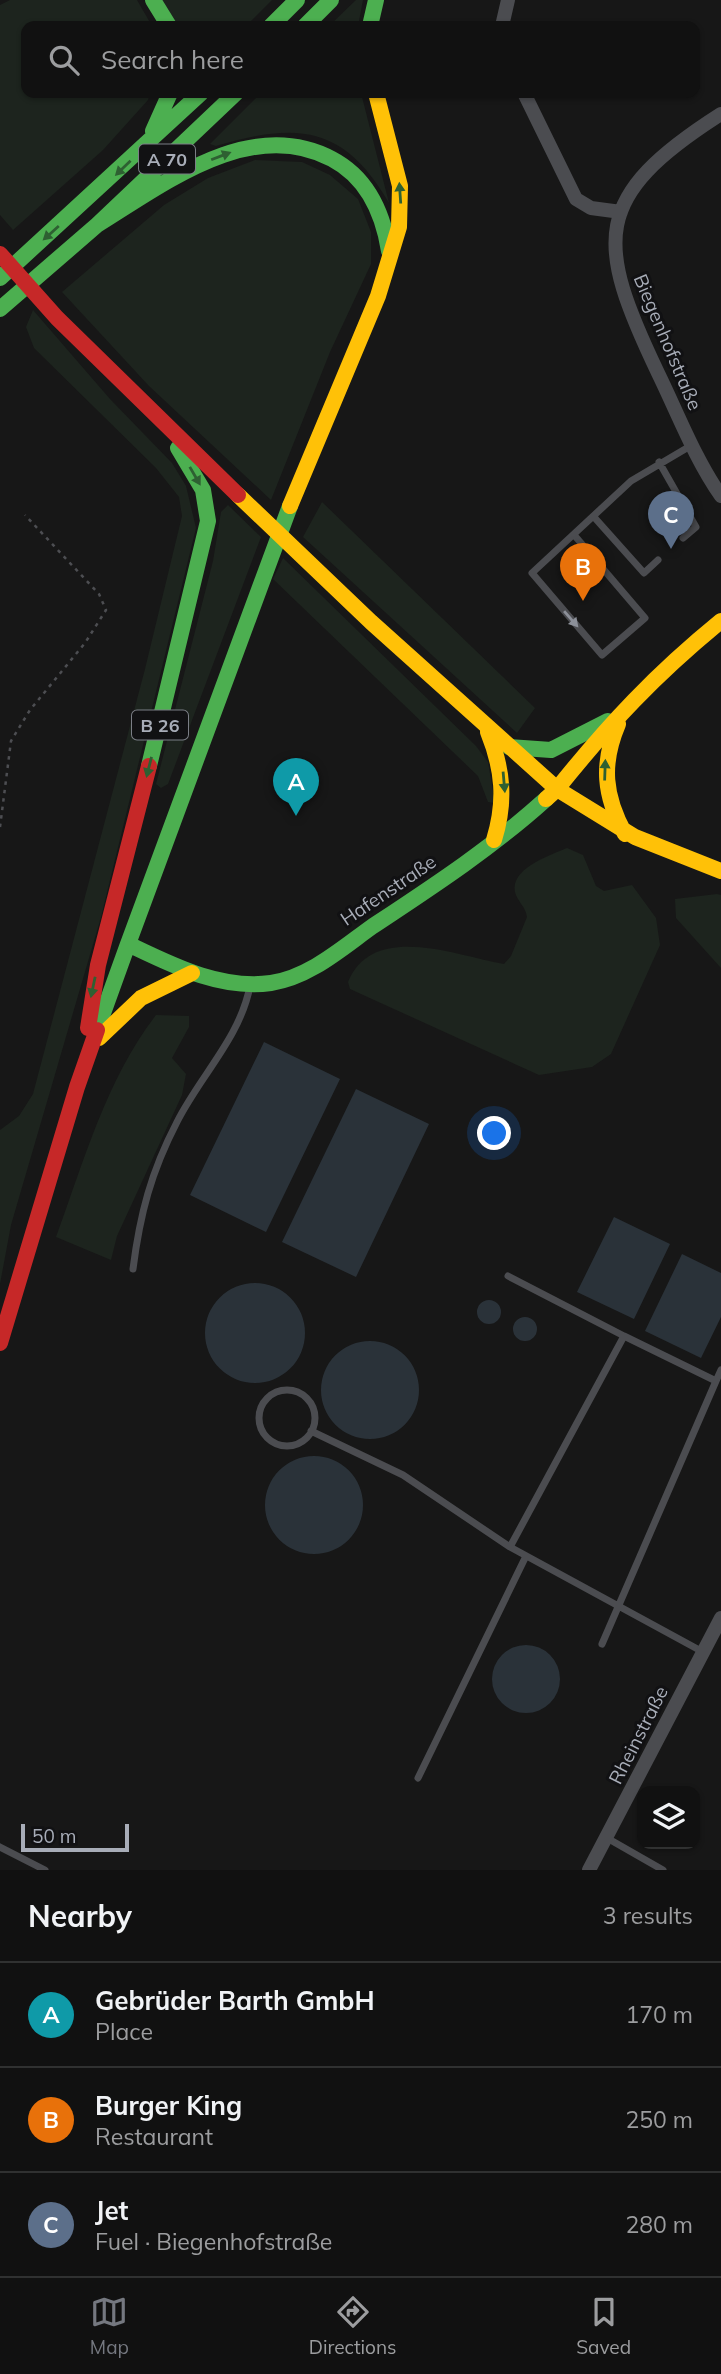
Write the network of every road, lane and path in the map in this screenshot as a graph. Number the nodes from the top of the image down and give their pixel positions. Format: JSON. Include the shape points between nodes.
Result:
{"nodes":[{"id":1,"x":153,"y":0,"type":"edge"},
{"id":2,"x":297,"y":0,"type":"edge"},
{"id":3,"x":331,"y":0,"type":"edge"},
{"id":4,"x":376,"y":0,"type":"edge"},
{"id":5,"x":508,"y":0,"type":"edge"},
{"id":6,"x":166,"y":21,"type":"edge"},
{"id":7,"x":276,"y":21,"type":"edge"},
{"id":8,"x":310,"y":21,"type":"edge"},
{"id":9,"x":371,"y":21,"type":"edge"},
{"id":10,"x":503,"y":21,"type":"edge"},
{"id":11,"x":168,"y":98,"type":"edge"},
{"id":12,"x":196,"y":98,"type":"edge"},
{"id":13,"x":231,"y":98,"type":"edge"},
{"id":14,"x":377,"y":98,"type":"edge"},
{"id":15,"x":526,"y":98,"type":"edge"},
{"id":16,"x":721,"y":114,"type":"edge"},
{"id":17,"x":144,"y":148,"type":"junction"},
{"id":18,"x":621,"y":212,"type":"junction"},
{"id":19,"x":97,"y":225,"type":"junction"},
{"id":20,"x":0,"y":240,"type":"edge"},
{"id":21,"x":0,"y":254,"type":"edge"},
{"id":22,"x":390,"y":260,"type":"junction"},
{"id":23,"x":0,"y":278,"type":"edge"},
{"id":24,"x":0,"y":309,"type":"edge"},
{"id":25,"x":60,"y":315,"type":"junction"},
{"id":26,"x":143,"y":399,"type":"junction"},
{"id":27,"x":693,"y":444,"type":"junction"},
{"id":28,"x":659,"y":462,"type":"junction"},
{"id":29,"x":721,"y":496,"type":"edge"},
{"id":30,"x":25,"y":515,"type":"dead end"},
{"id":31,"x":594,"y":517,"type":"junction"},
{"id":32,"x":575,"y":536,"type":"junction"},
{"id":33,"x":683,"y":538,"type":"dead end"},
{"id":34,"x":658,"y":560,"type":"dead end"},
{"id":35,"x":721,"y":621,"type":"edge"},
{"id":36,"x":626,"y":706,"type":"junction"},
{"id":37,"x":613,"y":719,"type":"junction"},
{"id":38,"x":485,"y":725,"type":"junction"},
{"id":39,"x":509,"y":747,"type":"junction"},
{"id":40,"x":557,"y":789,"type":"junction"},
{"id":41,"x":0,"y":827,"type":"edge"},
{"id":42,"x":625,"y":834,"type":"junction"},
{"id":43,"x":494,"y":840,"type":"junction"},
{"id":44,"x":721,"y":871,"type":"edge"},
{"id":45,"x":128,"y":944,"type":"junction"},
{"id":46,"x":192,"y":973,"type":"junction"},
{"id":47,"x":250,"y":985,"type":"junction"},
{"id":48,"x":92,"y":1045,"type":"junction"},
{"id":49,"x":84,"y":1066,"type":"junction"},
{"id":50,"x":133,"y":1269,"type":"dead end"},
{"id":51,"x":509,"y":1276,"type":"dead end"},
{"id":52,"x":624,"y":1336,"type":"junction"},
{"id":53,"x":0,"y":1343,"type":"edge"},
{"id":54,"x":721,"y":1370,"type":"edge"},
{"id":55,"x":716,"y":1381,"type":"junction"},
{"id":56,"x":312,"y":1432,"type":"junction"},
{"id":57,"x":510,"y":1547,"type":"junction"},
{"id":58,"x":526,"y":1556,"type":"junction"},
{"id":59,"x":617,"y":1605,"type":"junction"},
{"id":60,"x":721,"y":1618,"type":"edge"},
{"id":61,"x":602,"y":1644,"type":"dead end"},
{"id":62,"x":711,"y":1646,"type":"edge"},
{"id":63,"x":418,"y":1778,"type":"dead end"},
{"id":64,"x":607,"y":1838,"type":"junction"},
{"id":65,"x":0,"y":1847,"type":"edge"},
{"id":66,"x":45,"y":1870,"type":"edge"},
{"id":67,"x":589,"y":1870,"type":"edge"},
{"id":68,"x":663,"y":1870,"type":"edge"}],
"edges":[{"from":1,"to":6,"type":"main road"},
{"from":2,"to":7,"type":"main road"},
{"from":3,"to":8,"type":"main road"},
{"from":4,"to":9,"type":"main road"},
{"from":5,"to":10,"type":"street"},
{"from":11,"to":17,"type":"main road"},
{"from":12,"to":17,"type":"main road","number":"A 70"},
{"from":13,"to":19,"type":"main road","number":"A 70"},
{"from":22,"to":14,"type":"main road","one_way":true,"via":[[401,216],[400,187]]},
{"from":15,"to":18,"type":"street","via":[[576,199],[592,208]]},
{"from":16,"to":18,"type":"street","name":"Biegenhofstraße","via":[[654,161],[637,180]]},
{"from":17,"to":23,"type":"main road","number":"A 70","one_way":true},
{"from":18,"to":27,"type":"street","name":"Biegenhofstraße","via":[[613,244],[621,288]]},
{"from":19,"to":22,"type":"main road","one_way":true,"via":[[210,160],[238,149],[295,144],[327,155],[358,175],[380,211]]},
{"from":19,"to":24,"type":"main road","number":"A 70"},
{"from":20,"to":25,"type":"main road","number":"B 26"},
{"from":21,"to":25,"type":"main road","number":"B 26"},
{"from":22,"to":45,"type":"main road","via":[[269,555]]},
{"from":25,"to":26,"type":"main road","number":"B 26"},
{"from":26,"to":38,"type":"main road","number":"B 26","via":[[245,502]]},
{"from":26,"to":49,"type":"main road","number":"B 26","one_way":true,"via":[[203,490],[208,521],[98,965]]},
{"from":27,"to":28,"type":"lane"},
{"from":27,"to":29,"type":"street","name":"Biegenhofstraße"},
{"from":28,"to":31,"type":"lane","via":[[631,481]]},
{"from":28,"to":33,"type":"lane","via":[[696,527]]},
{"from":30,"to":41,"type":"path","via":[[99,594],[106,610],[11,741]]},
{"from":31,"to":32,"type":"lane"},
{"from":31,"to":34,"type":"lane","via":[[643,573]]},
{"from":32,"to":32,"type":"lane","one_way":true,"via":[[532,573],[602,655],[645,618]]},
{"from":35,"to":36,"type":"main road"},
{"from":36,"to":37,"type":"main road"},
{"from":42,"to":36,"type":"main road","one_way":true,"via":[[605,792],[604,765]]},
{"from":37,"to":39,"type":"main road","via":[[551,750]]},
{"from":37,"to":40,"type":"main road","name":"Hafenstraße"},
{"from":38,"to":39,"type":"main road","number":"B 26"},
{"from":38,"to":43,"type":"main road","one_way":true,"via":[[503,770],[505,788]]},
{"from":39,"to":40,"type":"main road","number":"B 26"},
{"from":40,"to":42,"type":"main road"},
{"from":40,"to":43,"type":"main road","name":"Hafenstraße"},
{"from":42,"to":44,"type":"main road"},
{"from":43,"to":47,"type":"main road","name":"Hafenstraße","via":[[328,956],[286,979]]},
{"from":45,"to":46,"type":"main road","name":"Hafenstraße"},
{"from":45,"to":48,"type":"main road","number":"B 26"},
{"from":46,"to":47,"type":"main road","name":"Hafenstraße"},
{"from":46,"to":48,"type":"main road","via":[[147,992]]},
{"from":47,"to":50,"type":"lane","via":[[245,1010],[177,1120],[151,1179],[140,1213]]},
{"from":48,"to":49,"type":"main road","number":"B 26"},
{"from":49,"to":53,"type":"main road","number":"B 26"},
{"from":51,"to":52,"type":"lane"},
{"from":52,"to":55,"type":"lane"},
{"from":52,"to":57,"type":"lane"},
{"from":54,"to":55,"type":"lane"},
{"from":55,"to":59,"type":"lane"},
{"from":56,"to":56,"type":"lane","via":[[290,1446],[273,1443],[261,1431],[262,1405],[283,1390],[300,1393],[314,1414]]},
{"from":56,"to":57,"type":"lane","via":[[403,1475]]},
{"from":57,"to":58,"type":"lane"},
{"from":58,"to":59,"type":"lane"},
{"from":58,"to":63,"type":"lane"},
{"from":59,"to":61,"type":"lane"},
{"from":59,"to":62,"type":"lane"},
{"from":60,"to":62,"type":"street","name":"Rheinstraße"},
{"from":62,"to":64,"type":"street","name":"Rheinstraße"},
{"from":64,"to":67,"type":"street","name":"Rheinstraße"},
{"from":64,"to":68,"type":"lane"},
{"from":65,"to":66,"type":"lane"}]}
